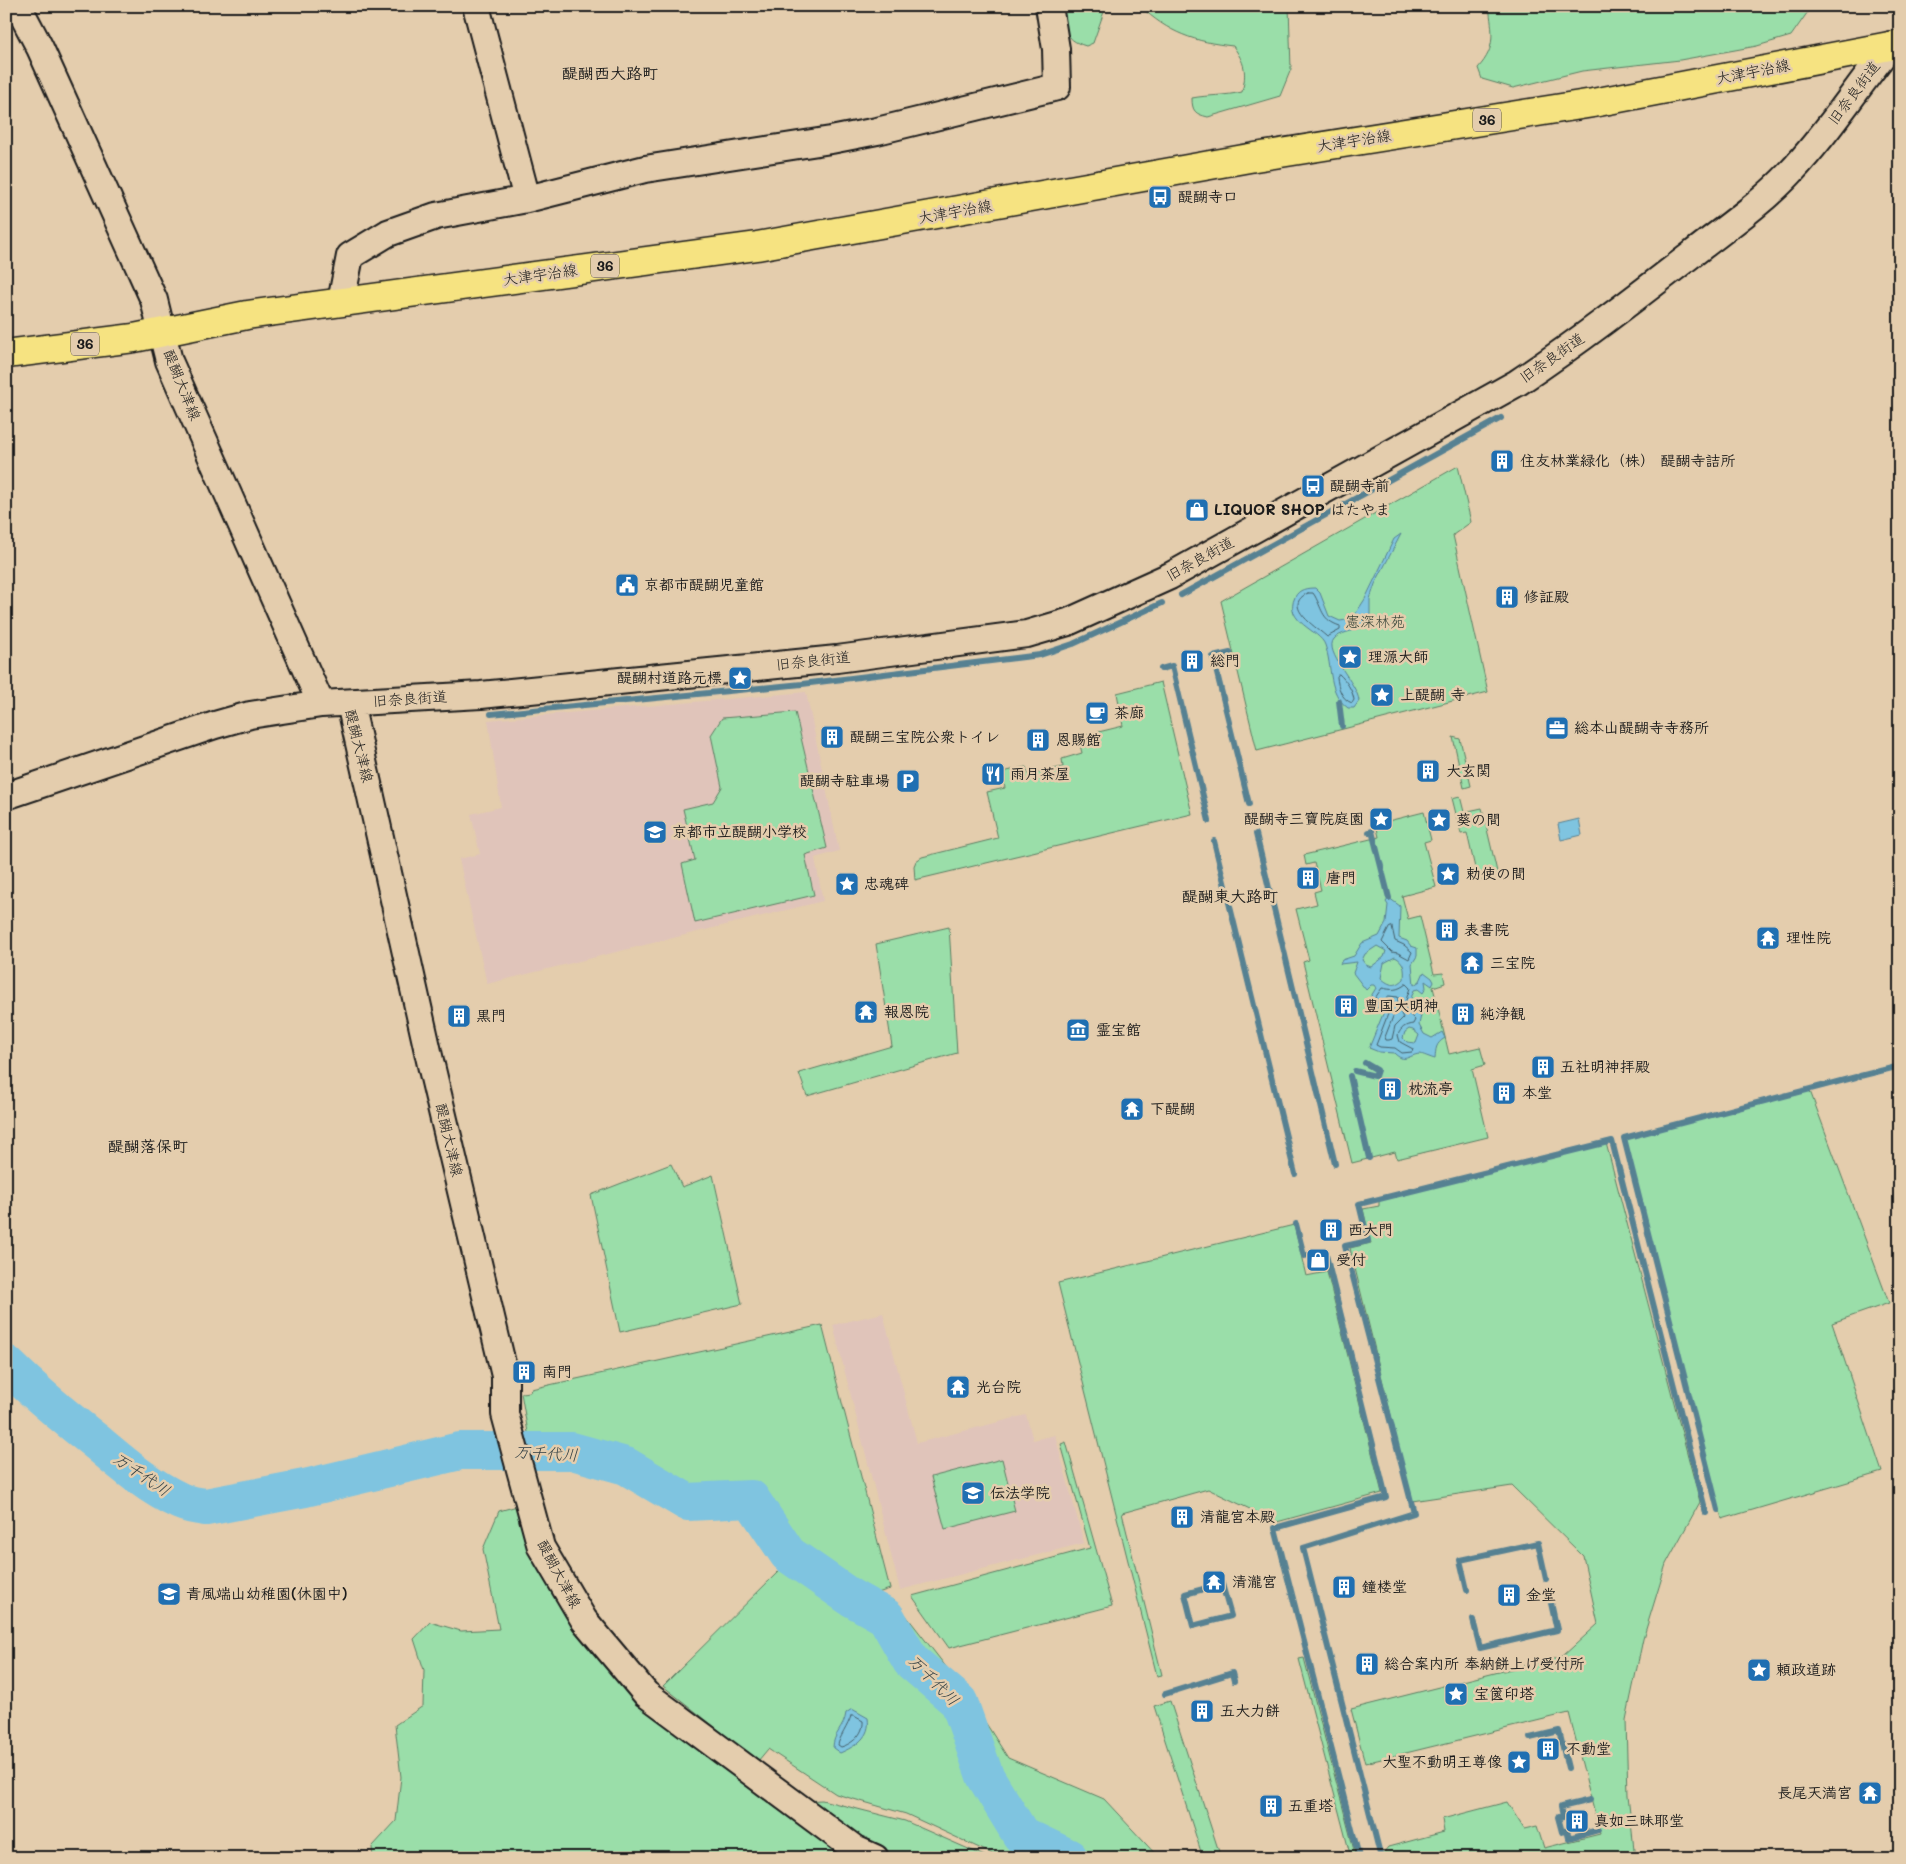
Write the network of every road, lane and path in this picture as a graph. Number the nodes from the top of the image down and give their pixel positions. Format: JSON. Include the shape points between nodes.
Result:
{"nodes":[{"id":1,"x":18,"y":6,"type":"edge"},
{"id":2,"x":476,"y":6,"type":"edge"},
{"id":3,"x":1049,"y":6,"type":"edge"},
{"id":4,"x":1895,"y":45,"type":"edge"},
{"id":5,"x":527,"y":199,"type":"junction"},
{"id":6,"x":341,"y":302,"type":"junction"},
{"id":7,"x":163,"y":332,"type":"junction"},
{"id":8,"x":6,"y":354,"type":"edge"},
{"id":9,"x":350,"y":703,"type":"junction"},
{"id":10,"x":321,"y":704,"type":"junction"},
{"id":11,"x":6,"y":796,"type":"edge"},
{"id":12,"x":875,"y":1858,"type":"edge"}],
"edges":[{"from":1,"to":7,"type":"street","name":"醍醐大津線","via":[[154,300]]},
{"from":2,"to":5,"type":"street"},
{"from":3,"to":5,"type":"street","via":[[1058,87],[831,140],[644,169]]},
{"from":4,"to":6,"type":"main road","name":"大津宇治線","number":"36","via":[[1593,103],[1255,157],[757,246]]},
{"from":4,"to":9,"type":"street","name":"旧奈良街道","via":[[1790,174],[1746,212],[1552,359],[1517,383],[1170,576],[1068,622],[1027,634],[836,659],[481,694]]},
{"from":5,"to":6,"type":"street","via":[[436,216],[388,233],[350,256]]},
{"from":6,"to":7,"type":"main road","name":"大津宇治線","number":"36","via":[[247,315]]},
{"from":7,"to":8,"type":"main road","name":"大津宇治線","number":"36"},
{"from":7,"to":10,"type":"street","name":"醍醐大津線","via":[[170,361]]},
{"from":9,"to":10,"type":"street","name":"醍醐大津線"},
{"from":9,"to":12,"type":"street","name":"醍醐大津線","via":[[431,1065],[506,1376],[505,1414],[541,1547],[584,1620],[646,1694],[855,1849]]},
{"from":10,"to":11,"type":"street","via":[[250,715],[215,725]]}]}
